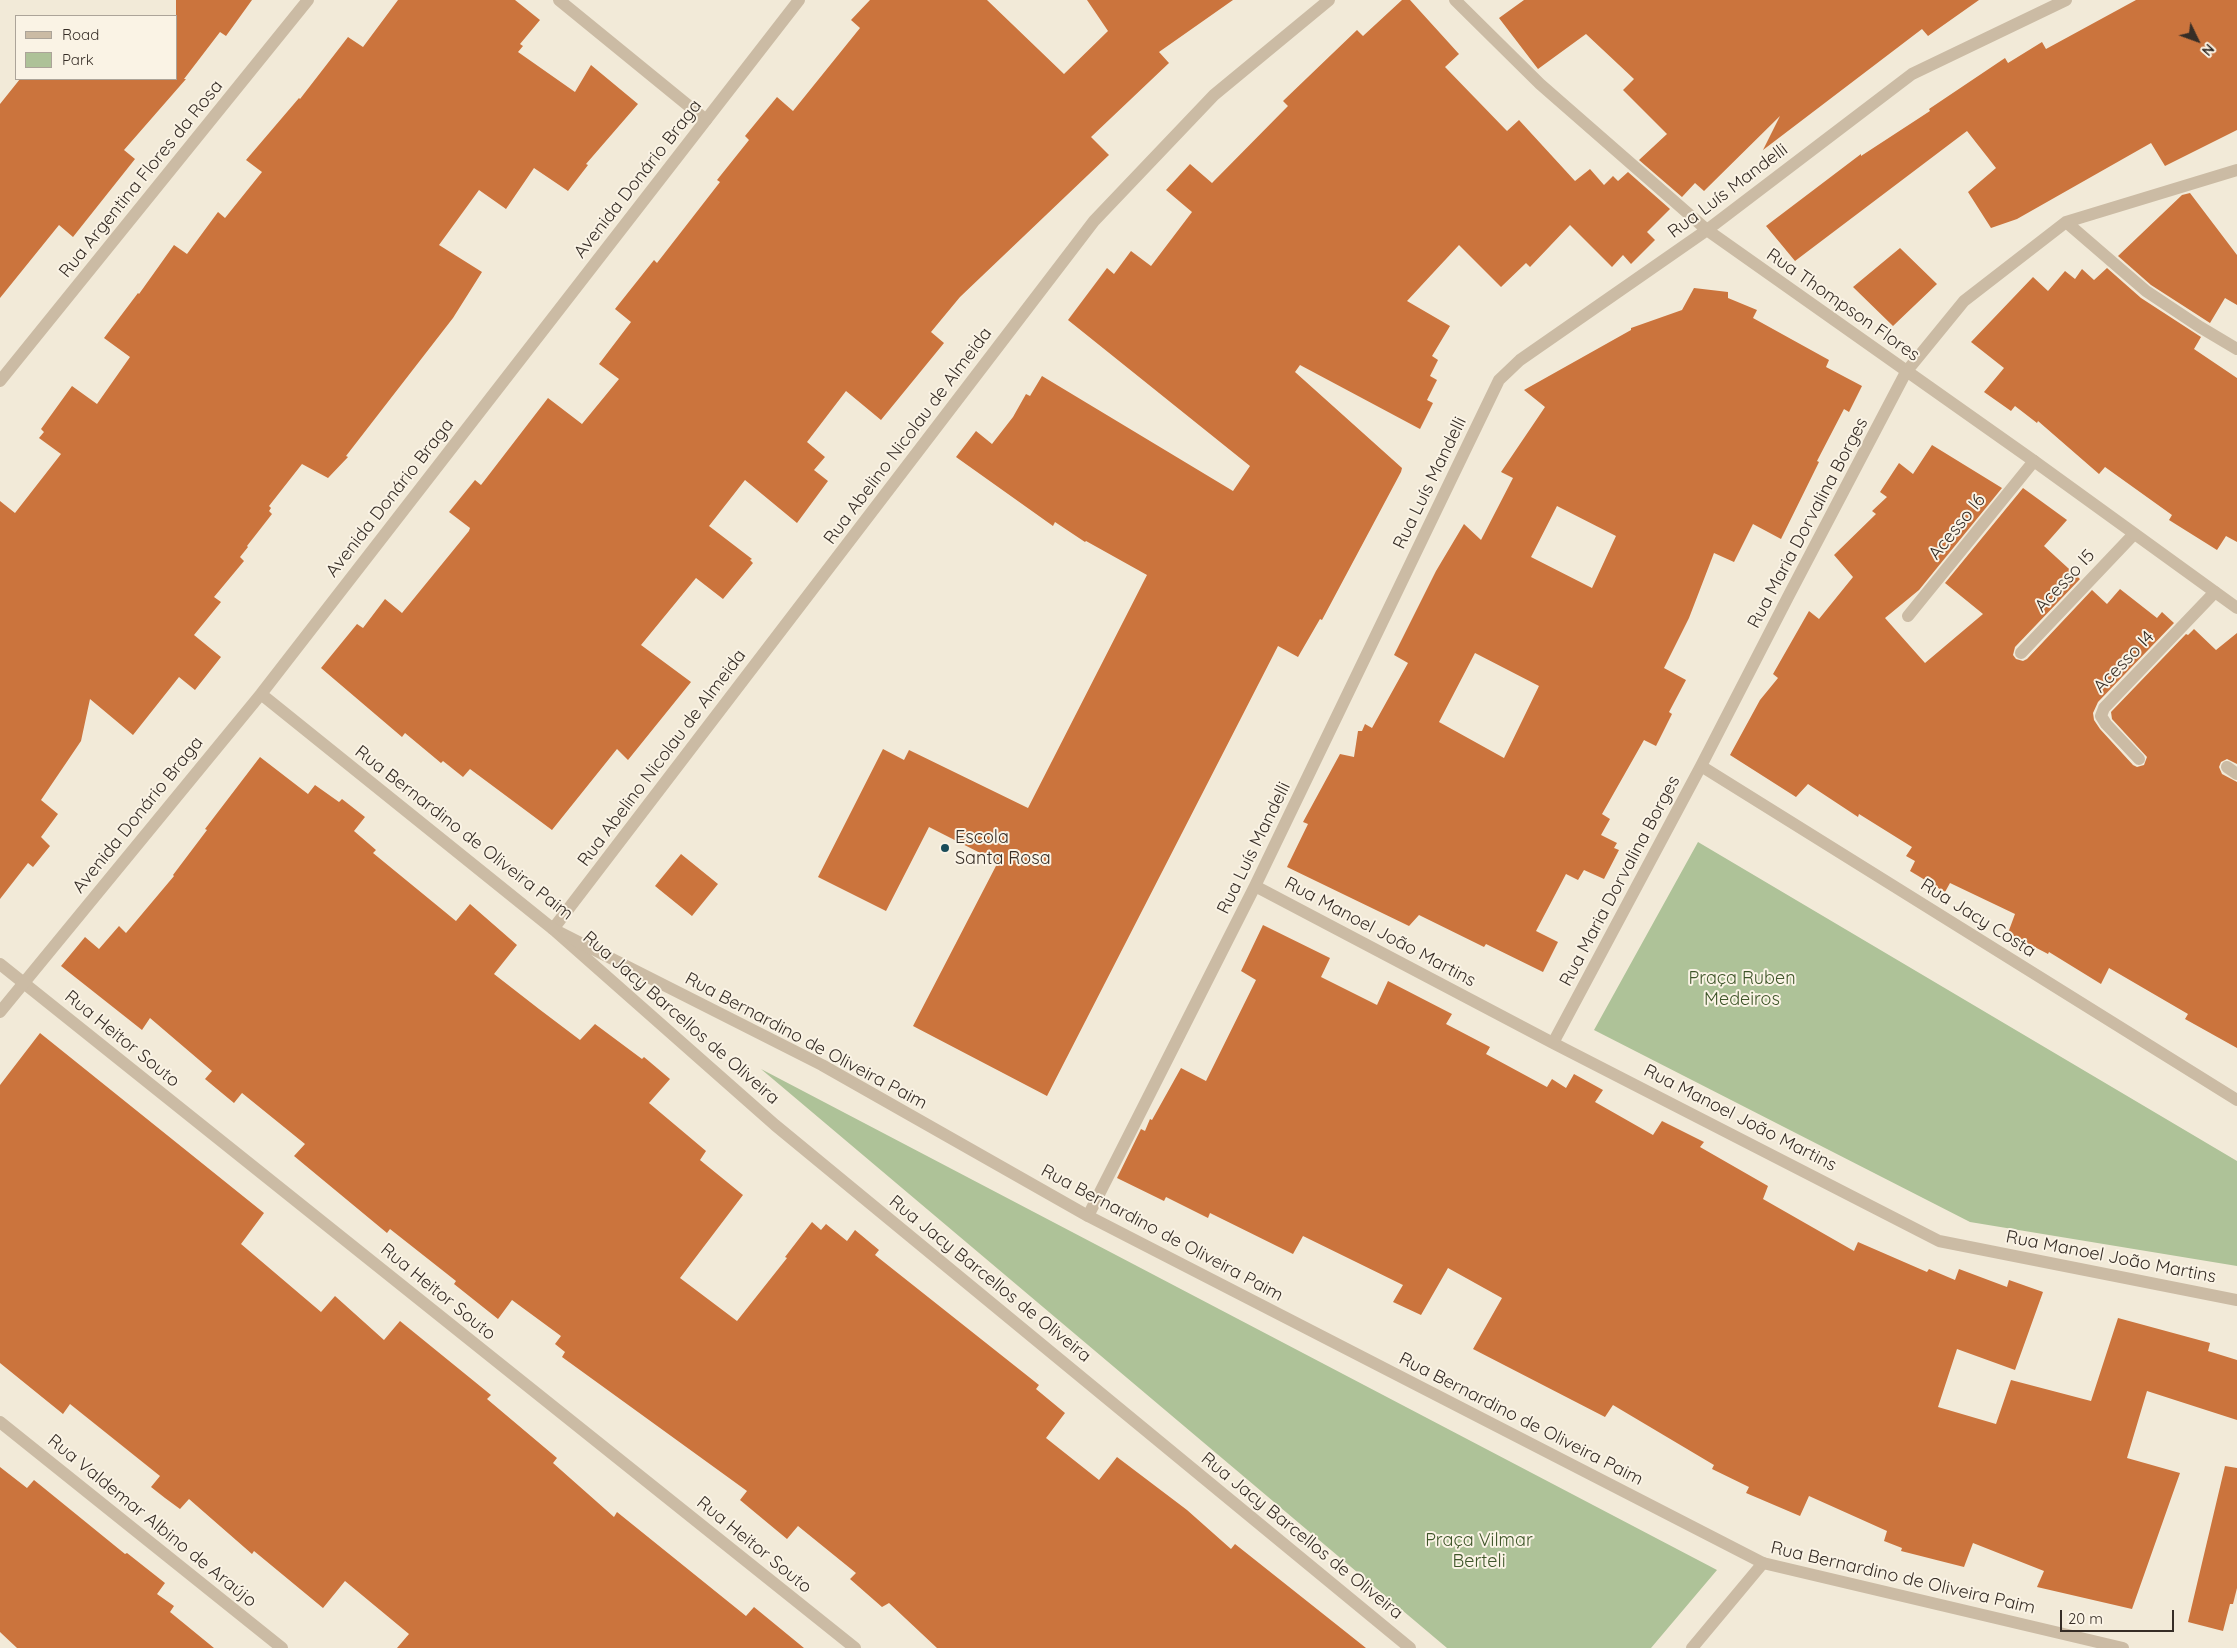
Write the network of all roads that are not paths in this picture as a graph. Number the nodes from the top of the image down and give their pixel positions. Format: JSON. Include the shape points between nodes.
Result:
{"nodes":[{"id":1,"x":308,"y":0,"type":"edge"},
{"id":2,"x":559,"y":0,"type":"edge"},
{"id":3,"x":799,"y":0,"type":"edge"},
{"id":4,"x":1329,"y":0,"type":"edge"},
{"id":5,"x":1455,"y":0,"type":"edge"},
{"id":6,"x":2066,"y":0,"type":"edge"},
{"id":7,"x":706,"y":120,"type":"junction"},
{"id":8,"x":2237,"y":170,"type":"edge"},
{"id":9,"x":2066,"y":222,"type":"junction"},
{"id":10,"x":1707,"y":230,"type":"junction"},
{"id":11,"x":2237,"y":348,"type":"edge"},
{"id":12,"x":1906,"y":372,"type":"junction"},
{"id":13,"x":0,"y":381,"type":"edge"},
{"id":14,"x":2034,"y":461,"type":"junction"},
{"id":15,"x":2134,"y":534,"type":"junction"},
{"id":16,"x":2215,"y":592,"type":"junction"},
{"id":17,"x":2237,"y":608,"type":"edge"},
{"id":18,"x":1908,"y":616,"type":"dead end"},
{"id":19,"x":2022,"y":653,"type":"dead end"},
{"id":20,"x":261,"y":694,"type":"junction"},
{"id":21,"x":2139,"y":758,"type":"dead end"},
{"id":22,"x":1701,"y":766,"type":"junction"},
{"id":23,"x":1255,"y":886,"type":"junction"},
{"id":24,"x":553,"y":929,"type":"junction"},
{"id":25,"x":0,"y":964,"type":"edge"},
{"id":26,"x":24,"y":983,"type":"junction"},
{"id":27,"x":0,"y":1012,"type":"edge"},
{"id":28,"x":1554,"y":1043,"type":"junction"},
{"id":29,"x":2237,"y":1100,"type":"edge"},
{"id":30,"x":1088,"y":1216,"type":"junction"},
{"id":31,"x":2237,"y":1300,"type":"edge"},
{"id":32,"x":0,"y":1422,"type":"edge"},
{"id":33,"x":1763,"y":1563,"type":"junction"},
{"id":34,"x":282,"y":1648,"type":"edge"},
{"id":35,"x":855,"y":1648,"type":"edge"},
{"id":36,"x":1410,"y":1648,"type":"edge"},
{"id":37,"x":1692,"y":1648,"type":"edge"},
{"id":38,"x":2123,"y":1648,"type":"edge"}],
"edges":[{"from":1,"to":13,"type":"street","name":"Rua Argentina Flores da Rosa"},
{"from":2,"to":7,"type":"street"},
{"from":3,"to":7,"type":"street","name":"Avenida Donário Braga"},
{"from":4,"to":24,"type":"street","name":"Rua Abelino Nicolau de Almeida","via":[[1214,95],[1094,221]]},
{"from":5,"to":10,"type":"street","name":"Rua Thompson Flores","via":[[1540,84]]},
{"from":6,"to":10,"type":"street","name":"Rua Luís Mandelli","via":[[1912,74]]},
{"from":7,"to":20,"type":"street","name":"Avenida Donário Braga"},
{"from":8,"to":9,"type":"street","name":"Rua Maria Dorvalina Borges"},
{"from":9,"to":11,"type":"street","via":[[2146,291]]},
{"from":9,"to":12,"type":"street","name":"Rua Maria Dorvalina Borges","via":[[1964,301]]},
{"from":10,"to":12,"type":"street","name":"Rua Thompson Flores"},
{"from":10,"to":23,"type":"street","name":"Rua Luís Mandelli","via":[[1520,360],[1499,380]]},
{"from":12,"to":14,"type":"street","name":"Rua Thompson Flores"},
{"from":12,"to":22,"type":"street","name":"Rua Maria Dorvalina Borges"},
{"from":14,"to":15,"type":"street","name":"Rua Thompson Flores"},
{"from":14,"to":18,"type":"street","name":"Acesso I6"},
{"from":15,"to":16,"type":"street","name":"Rua Thompson Flores"},
{"from":15,"to":19,"type":"street","name":"Acesso I5"},
{"from":16,"to":17,"type":"street","name":"Rua Thompson Flores"},
{"from":16,"to":21,"type":"street","name":"Acesso I4","via":[[2104,708],[2101,716],[2106,724]]},
{"from":20,"to":24,"type":"street","name":"Rua Bernardino de Oliveira Paim"},
{"from":20,"to":26,"type":"street","name":"Avenida Donário Braga"},
{"from":22,"to":28,"type":"street","name":"Rua Maria Dorvalina Borges"},
{"from":22,"to":29,"type":"street","name":"Rua Jacy Costa"},
{"from":23,"to":28,"type":"street","name":"Rua Manoel João Martins"},
{"from":23,"to":30,"type":"street","name":"Rua Luís Mandelli"},
{"from":24,"to":30,"type":"street","name":"Rua Bernardino de Oliveira Paim","via":[[822,1065]]},
{"from":24,"to":36,"type":"street","name":"Rua Jacy Barcellos de Oliveira","via":[[775,1125]]},
{"from":25,"to":26,"type":"street","name":"Rua Heitor Souto"},
{"from":26,"to":27,"type":"street","name":"Avenida Donário Braga"},
{"from":26,"to":35,"type":"street","name":"Rua Heitor Souto"},
{"from":28,"to":31,"type":"street","name":"Rua Manoel João Martins","via":[[1939,1241]]},
{"from":30,"to":33,"type":"street","name":"Rua Bernardino de Oliveira Paim"},
{"from":32,"to":34,"type":"street","name":"Rua Valdemar Albino de Araújo"},
{"from":33,"to":37,"type":"street"},
{"from":33,"to":38,"type":"street","name":"Rua Bernardino de Oliveira Paim"}]}
